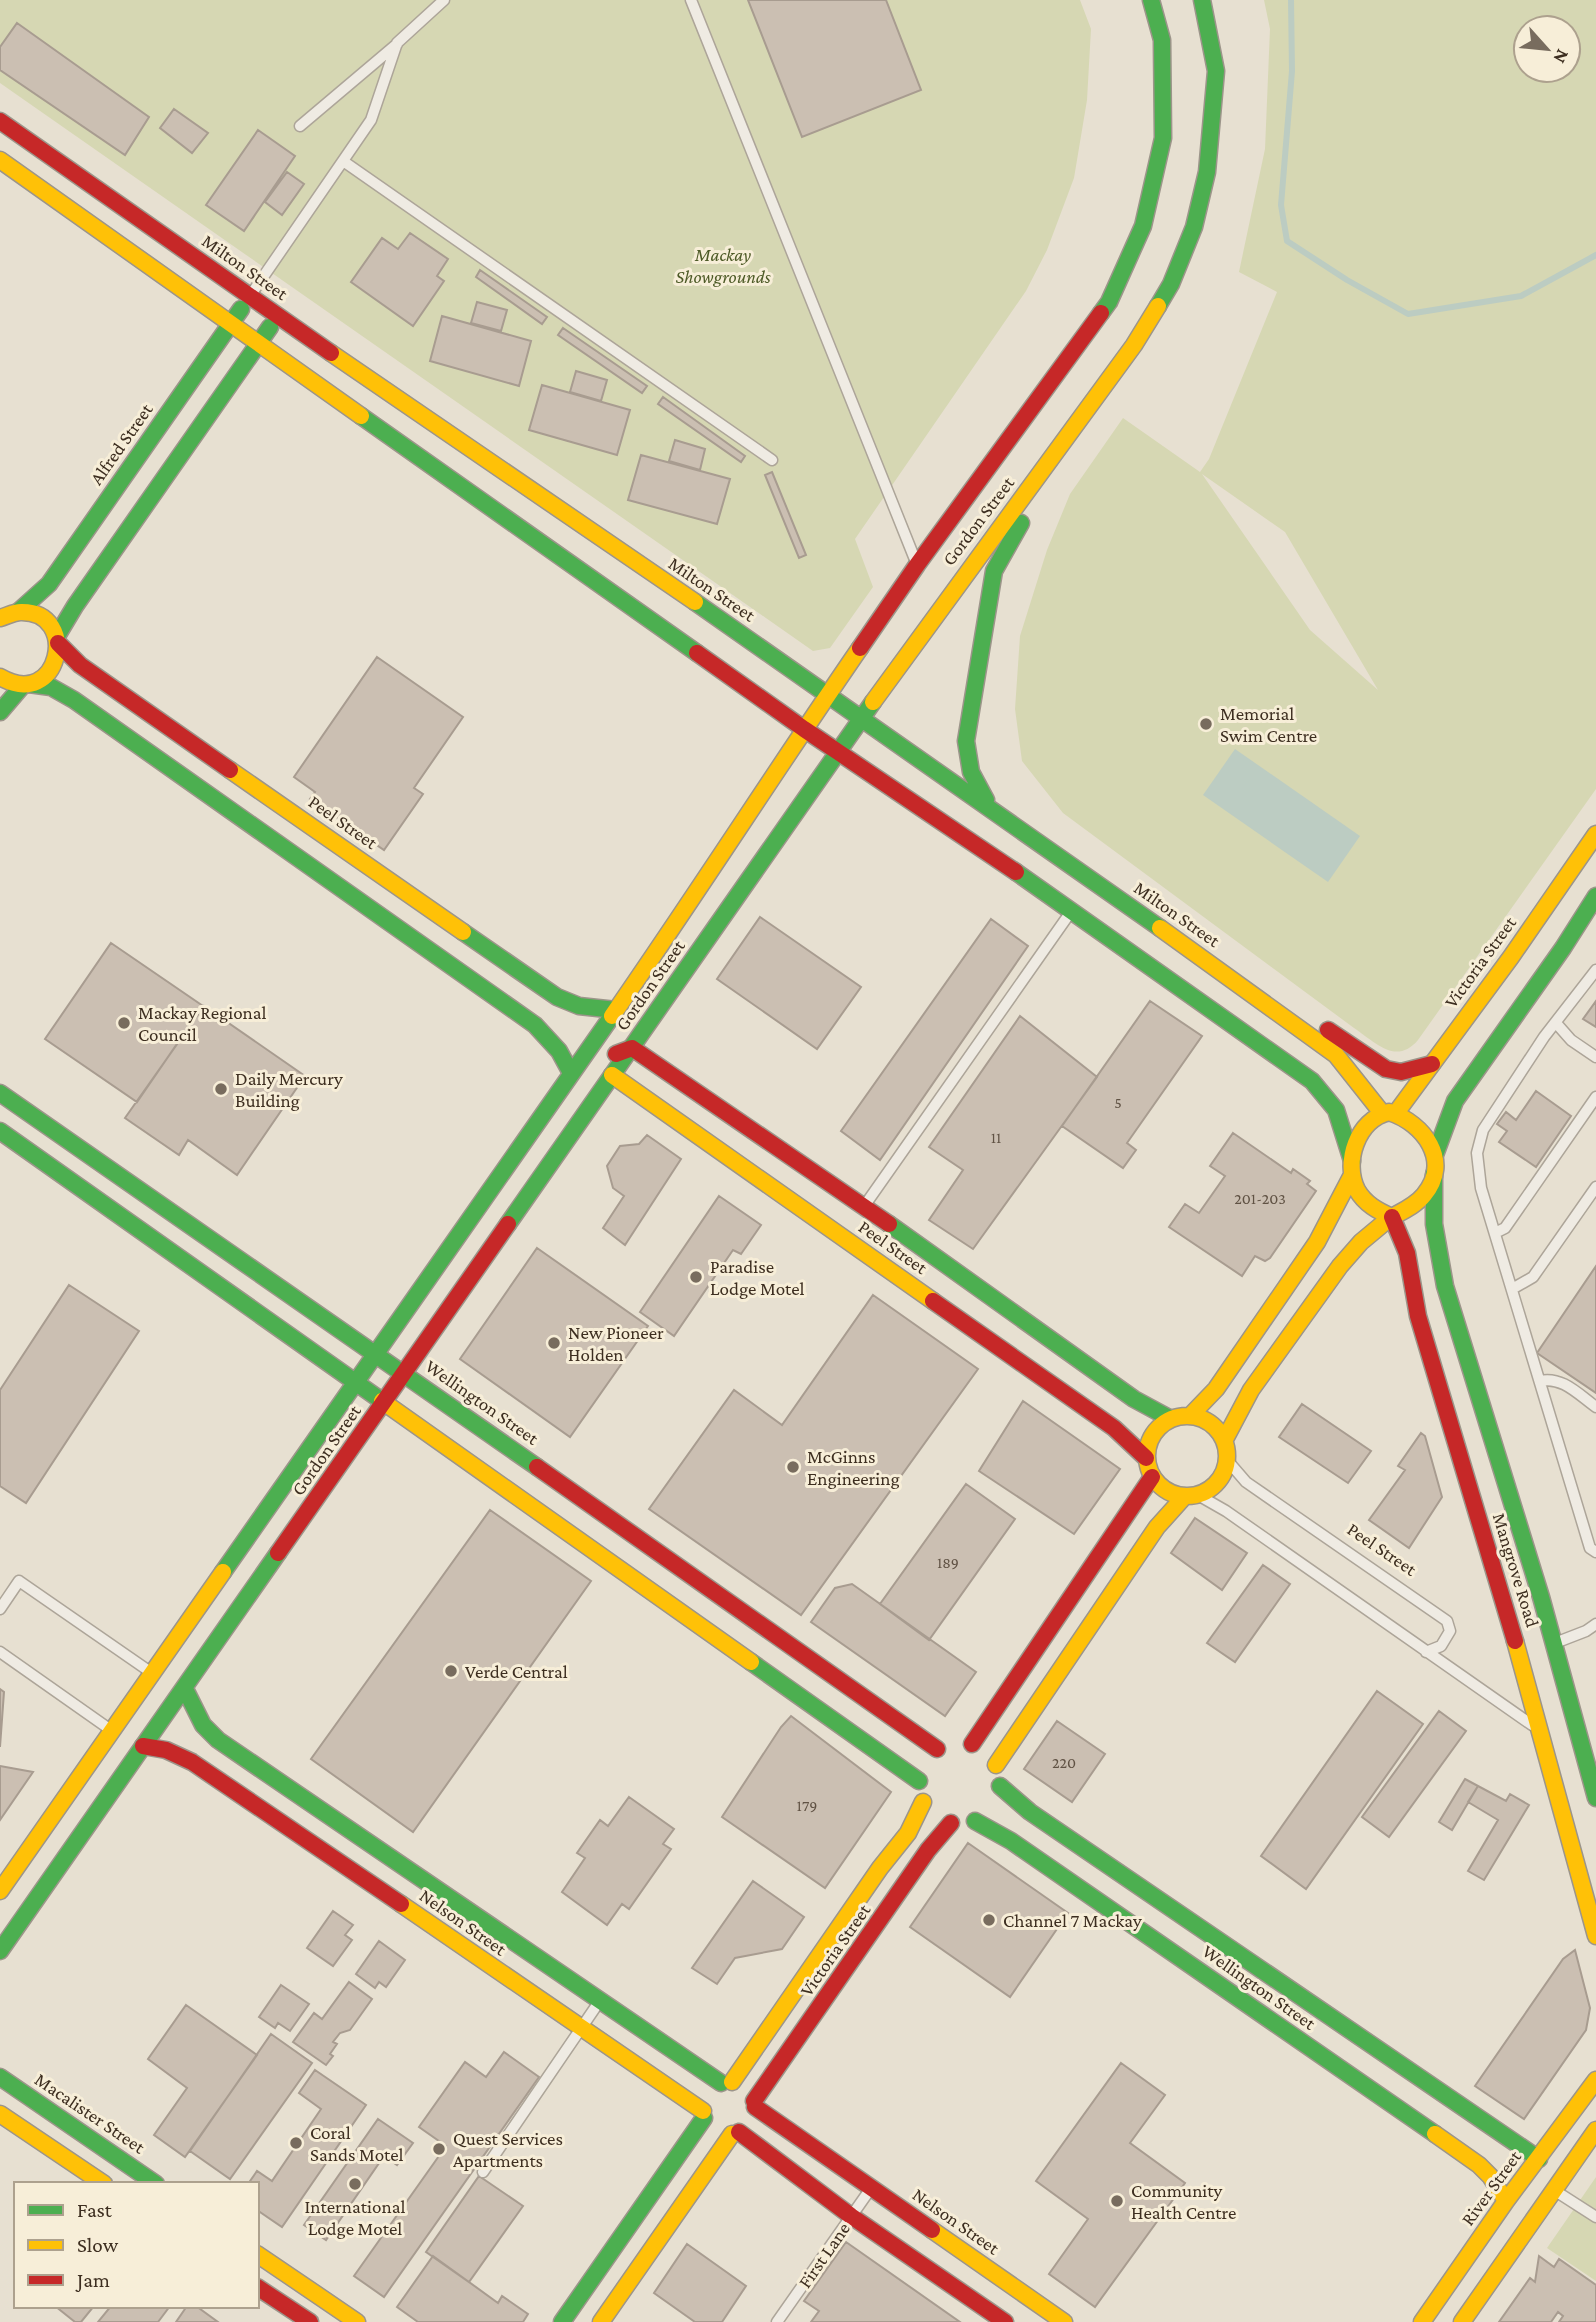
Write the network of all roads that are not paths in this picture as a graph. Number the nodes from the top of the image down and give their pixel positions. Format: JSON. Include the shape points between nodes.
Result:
{"nodes":[{"id":1,"x":444,"y":0,"type":"edge"},
{"id":2,"x":691,"y":0,"type":"edge"},
{"id":3,"x":1151,"y":0,"type":"edge"},
{"id":4,"x":1202,"y":0,"type":"edge"},
{"id":5,"x":397,"y":43,"type":"junction"},
{"id":6,"x":0,"y":121,"type":"edge"},
{"id":7,"x":300,"y":126,"type":"dead end"},
{"id":8,"x":0,"y":160,"type":"edge"},
{"id":9,"x":343,"y":161,"type":"junction"},
{"id":10,"x":250,"y":296,"type":"junction"},
{"id":11,"x":278,"y":316,"type":"junction"},
{"id":12,"x":231,"y":323,"type":"junction"},
{"id":13,"x":259,"y":343,"type":"junction"},
{"id":14,"x":1080,"y":420,"type":"junction"},
{"id":15,"x":772,"y":460,"type":"dead end"},
{"id":16,"x":917,"y":565,"type":"junction"},
{"id":17,"x":8,"y":612,"type":"edge"},
{"id":18,"x":57,"y":640,"type":"junction"},
{"id":19,"x":0,"y":677,"type":"edge"},
{"id":20,"x":26,"y":684,"type":"junction"},
{"id":21,"x":828,"y":694,"type":"junction"},
{"id":22,"x":0,"y":712,"type":"edge"},
{"id":23,"x":863,"y":718,"type":"junction"},
{"id":24,"x":804,"y":729,"type":"junction"},
{"id":25,"x":838,"y":752,"type":"junction"},
{"id":26,"x":994,"y":812,"type":"junction"},
{"id":27,"x":1596,"y":834,"type":"edge"},
{"id":28,"x":300,"y":838,"type":"junction"},
{"id":29,"x":1596,"y":896,"type":"edge"},
{"id":30,"x":1072,"y":910,"type":"junction"},
{"id":31,"x":425,"y":926,"type":"junction"},
{"id":32,"x":1596,"y":970,"type":"edge"},
{"id":33,"x":1245,"y":988,"type":"junction"},
{"id":34,"x":616,"y":1010,"type":"junction"},
{"id":35,"x":1556,"y":1023,"type":"junction"},
{"id":36,"x":632,"y":1048,"type":"junction"},
{"id":37,"x":1596,"y":1057,"type":"edge"},
{"id":38,"x":1432,"y":1064,"type":"junction"},
{"id":39,"x":571,"y":1073,"type":"junction"},
{"id":40,"x":612,"y":1075,"type":"junction"},
{"id":41,"x":0,"y":1093,"type":"edge"},
{"id":42,"x":1596,"y":1097,"type":"edge"},
{"id":43,"x":545,"y":1111,"type":"junction"},
{"id":44,"x":1389,"y":1113,"type":"junction"},
{"id":45,"x":0,"y":1131,"type":"edge"},
{"id":46,"x":1436,"y":1155,"type":"junction"},
{"id":47,"x":1352,"y":1168,"type":"junction"},
{"id":48,"x":1434,"y":1174,"type":"junction"},
{"id":49,"x":1596,"y":1186,"type":"edge"},
{"id":50,"x":864,"y":1206,"type":"junction"},
{"id":51,"x":1392,"y":1217,"type":"junction"},
{"id":52,"x":1495,"y":1233,"type":"junction"},
{"id":53,"x":1512,"y":1289,"type":"junction"},
{"id":54,"x":377,"y":1354,"type":"junction"},
{"id":55,"x":404,"y":1373,"type":"junction"},
{"id":56,"x":1539,"y":1381,"type":"junction"},
{"id":57,"x":356,"y":1385,"type":"junction"},
{"id":58,"x":383,"y":1403,"type":"junction"},
{"id":59,"x":1596,"y":1407,"type":"edge"},
{"id":60,"x":1190,"y":1416,"type":"junction"},
{"id":61,"x":1171,"y":1419,"type":"junction"},
{"id":62,"x":1224,"y":1441,"type":"junction"},
{"id":63,"x":1146,"y":1458,"type":"junction"},
{"id":64,"x":1227,"y":1460,"type":"junction"},
{"id":65,"x":1152,"y":1477,"type":"junction"},
{"id":66,"x":1191,"y":1496,"type":"junction"},
{"id":67,"x":1596,"y":1552,"type":"edge"},
{"id":68,"x":0,"y":1609,"type":"edge"},
{"id":69,"x":1596,"y":1624,"type":"edge"},
{"id":70,"x":1555,"y":1643,"type":"junction"},
{"id":71,"x":0,"y":1652,"type":"edge"},
{"id":72,"x":1426,"y":1652,"type":"junction"},
{"id":73,"x":152,"y":1672,"type":"junction"},
{"id":74,"x":185,"y":1689,"type":"junction"},
{"id":75,"x":112,"y":1731,"type":"junction"},
{"id":76,"x":1541,"y":1731,"type":"junction"},
{"id":77,"x":218,"y":1740,"type":"junction"},
{"id":78,"x":143,"y":1746,"type":"junction"},
{"id":79,"x":198,"y":1752,"type":"junction"},
{"id":80,"x":941,"y":1755,"type":"junction"},
{"id":81,"x":996,"y":1765,"type":"junction"},
{"id":82,"x":1000,"y":1786,"type":"junction"},
{"id":83,"x":1596,"y":1798,"type":"edge"},
{"id":84,"x":936,"y":1814,"type":"junction"},
{"id":85,"x":975,"y":1821,"type":"junction"},
{"id":86,"x":0,"y":1891,"type":"edge"},
{"id":87,"x":24,"y":1917,"type":"junction"},
{"id":88,"x":0,"y":1937,"type":"edge"},
{"id":89,"x":1596,"y":1937,"type":"edge"},
{"id":90,"x":0,"y":1951,"type":"edge"},
{"id":91,"x":599,"y":2001,"type":"junction"},
{"id":92,"x":580,"y":2028,"type":"junction"},
{"id":93,"x":0,"y":2077,"type":"edge"},
{"id":94,"x":1596,"y":2080,"type":"edge"},
{"id":95,"x":726,"y":2083,"type":"junction"},
{"id":96,"x":754,"y":2104,"type":"junction"},
{"id":97,"x":0,"y":2114,"type":"edge"},
{"id":98,"x":704,"y":2114,"type":"junction"},
{"id":99,"x":1596,"y":2130,"type":"edge"},
{"id":100,"x":736,"y":2133,"type":"junction"},
{"id":101,"x":1539,"y":2159,"type":"junction"},
{"id":102,"x":483,"y":2172,"type":"dead end"},
{"id":103,"x":101,"y":2182,"type":"edge"},
{"id":104,"x":153,"y":2182,"type":"edge"},
{"id":105,"x":872,"y":2188,"type":"junction"},
{"id":106,"x":1553,"y":2190,"type":"junction"},
{"id":107,"x":1506,"y":2201,"type":"junction"},
{"id":108,"x":851,"y":2216,"type":"junction"},
{"id":109,"x":1596,"y":2217,"type":"edge"},
{"id":110,"x":259,"y":2255,"type":"edge"},
{"id":111,"x":259,"y":2288,"type":"edge"},
{"id":112,"x":310,"y":2322,"type":"edge"},
{"id":113,"x":357,"y":2322,"type":"edge"},
{"id":114,"x":562,"y":2322,"type":"edge"},
{"id":115,"x":601,"y":2322,"type":"edge"},
{"id":116,"x":776,"y":2322,"type":"edge"},
{"id":117,"x":1004,"y":2322,"type":"edge"},
{"id":118,"x":1064,"y":2322,"type":"edge"},
{"id":119,"x":1422,"y":2322,"type":"edge"},
{"id":120,"x":1462,"y":2322,"type":"edge"}],
"edges":[{"from":1,"to":5,"type":"lane"},
{"from":2,"to":16,"type":"lane"},
{"from":3,"to":16,"type":"street","name":"Gordon Street","via":[[1162,40],[1163,138],[1143,226],[1109,302]]},
{"from":4,"to":14,"type":"street","name":"Gordon Street","via":[[1216,71],[1207,172],[1194,227],[1171,284]]},
{"from":5,"to":7,"type":"lane"},
{"from":5,"to":9,"type":"lane","via":[[371,120]]},
{"from":6,"to":10,"type":"street","name":"Milton Street"},
{"from":8,"to":12,"type":"street"},
{"from":9,"to":10,"type":"lane"},
{"from":9,"to":15,"type":"lane"},
{"from":10,"to":11,"type":"street","name":"Milton Street"},
{"from":10,"to":12,"type":"street","name":"Alfred Street"},
{"from":11,"to":13,"type":"street"},
{"from":11,"to":21,"type":"street","name":"Milton Street"},
{"from":12,"to":13,"type":"street"},
{"from":12,"to":17,"type":"street","name":"Alfred Street","via":[[48,584]]},
{"from":13,"to":18,"type":"street","via":[[75,606]]},
{"from":13,"to":24,"type":"street"},
{"from":14,"to":23,"type":"street","name":"Gordon Street"},
{"from":14,"to":26,"type":"street","via":[[994,571],[966,741],[974,785]]},
{"from":16,"to":21,"type":"street","name":"Gordon Street"},
{"from":17,"to":18,"type":"street","name":"Peel Street","via":[[41,616]]},
{"from":18,"to":20,"type":"street","via":[[58,654],[48,673]]},
{"from":18,"to":28,"type":"street","name":"Peel Street","via":[[80,665]]},
{"from":19,"to":20,"type":"street","name":"Peel Street"},
{"from":20,"to":22,"type":"street"},
{"from":20,"to":28,"type":"street","name":"Peel Street","via":[[51,687]]},
{"from":21,"to":23,"type":"street","name":"Milton Street"},
{"from":21,"to":24,"type":"street","name":"Gordon Street"},
{"from":23,"to":25,"type":"street","name":"Gordon Street"},
{"from":23,"to":26,"type":"street","name":"Milton Street"},
{"from":24,"to":25,"type":"street"},
{"from":24,"to":34,"type":"street","name":"Gordon Street"},
{"from":25,"to":30,"type":"street"},
{"from":25,"to":36,"type":"street","name":"Gordon Street"},
{"from":26,"to":33,"type":"street","name":"Milton Street"},
{"from":27,"to":38,"type":"street","name":"Victoria Street"},
{"from":28,"to":31,"type":"street","name":"Peel Street"},
{"from":28,"to":31,"type":"street","name":"Peel Street"},
{"from":29,"to":46,"type":"street","via":[[1455,1101]]},
{"from":30,"to":47,"type":"street","via":[[1323,1090],[1337,1109]]},
{"from":30,"to":50,"type":"lane"},
{"from":31,"to":34,"type":"street","name":"Peel Street","via":[[569,1003]]},
{"from":31,"to":39,"type":"street","name":"Peel Street","via":[[555,1045]]},
{"from":32,"to":35,"type":"lane"},
{"from":33,"to":38,"type":"street","via":[[1302,1011],[1386,1069],[1401,1072]]},
{"from":33,"to":44,"type":"street","name":"Milton Street","via":[[1336,1055]]},
{"from":34,"to":39,"type":"street","name":"Gordon Street"},
{"from":35,"to":37,"type":"lane"},
{"from":35,"to":52,"type":"lane","via":[[1480,1137],[1481,1188]]},
{"from":36,"to":40,"type":"street","name":"Gordon Street"},
{"from":36,"to":43,"type":"street","via":[[598,1062],[566,1104]]},
{"from":36,"to":50,"type":"street","name":"Peel Street"},
{"from":38,"to":44,"type":"street","name":"Victoria Street"},
{"from":39,"to":43,"type":"street","name":"Gordon Street"},
{"from":40,"to":55,"type":"street","name":"Gordon Street"},
{"from":40,"to":63,"type":"street","name":"Peel Street","via":[[1114,1428]]},
{"from":41,"to":54,"type":"street","name":"Wellington Street"},
{"from":42,"to":52,"type":"lane","via":[[1505,1228]]},
{"from":43,"to":54,"type":"street","name":"Gordon Street"},
{"from":44,"to":46,"type":"street","via":[[1427,1135]]},
{"from":44,"to":47,"type":"street","via":[[1357,1138]]},
{"from":45,"to":57,"type":"street"},
{"from":46,"to":48,"type":"street"},
{"from":47,"to":51,"type":"street","via":[[1355,1189],[1365,1203]]},
{"from":47,"to":60,"type":"street","via":[[1317,1242],[1216,1389]]},
{"from":48,"to":51,"type":"street","via":[[1419,1200]]},
{"from":48,"to":70,"type":"street","name":"Mangrove Road","via":[[1433,1215],[1445,1286]]},
{"from":49,"to":53,"type":"lane","via":[[1533,1277]]},
{"from":50,"to":61,"type":"street","name":"Peel Street","via":[[1134,1399]]},
{"from":51,"to":62,"type":"street","via":[[1340,1266],[1251,1390]]},
{"from":51,"to":76,"type":"street","name":"Mangrove Road","via":[[1407,1254],[1418,1317]]},
{"from":52,"to":53,"type":"lane"},
{"from":53,"to":56,"type":"lane"},
{"from":54,"to":55,"type":"street","name":"Wellington Street"},
{"from":54,"to":57,"type":"street","name":"Gordon Street"},
{"from":55,"to":58,"type":"street","name":"Gordon Street"},
{"from":55,"to":80,"type":"street","name":"Wellington Street"},
{"from":56,"to":59,"type":"lane","via":[[1558,1380]]},
{"from":56,"to":67,"type":"lane","via":[[1590,1548]]},
{"from":57,"to":58,"type":"street"},
{"from":57,"to":73,"type":"street","name":"Gordon Street"},
{"from":58,"to":74,"type":"street","name":"Gordon Street"},
{"from":58,"to":80,"type":"street"},
{"from":60,"to":61,"type":"street"},
{"from":60,"to":62,"type":"street","via":[[1211,1423]]},
{"from":61,"to":63,"type":"street","via":[[1153,1435]]},
{"from":62,"to":64,"type":"street"},
{"from":63,"to":65,"type":"street"},
{"from":64,"to":66,"type":"street","via":[[1218,1482]]},
{"from":64,"to":72,"type":"lane","name":"Peel Street","via":[[1246,1482],[1447,1620],[1450,1631],[1441,1646]]},
{"from":65,"to":66,"type":"street","via":[[1165,1491]]},
{"from":65,"to":80,"type":"street"},
{"from":66,"to":72,"type":"lane","via":[[1226,1511]]},
{"from":66,"to":81,"type":"street","via":[[1157,1527]]},
{"from":68,"to":73,"type":"lane","via":[[19,1581]]},
{"from":69,"to":70,"type":"lane"},
{"from":70,"to":83,"type":"street","name":"Mangrove Road"},
{"from":71,"to":75,"type":"lane"},
{"from":72,"to":76,"type":"lane"},
{"from":73,"to":75,"type":"street","name":"Gordon Street"},
{"from":74,"to":77,"type":"street","name":"Nelson Street","via":[[203,1726]]},
{"from":74,"to":78,"type":"street","name":"Gordon Street"},
{"from":75,"to":86,"type":"street","name":"Gordon Street"},
{"from":76,"to":89,"type":"street","name":"Mangrove Road"},
{"from":77,"to":79,"type":"street"},
{"from":77,"to":91,"type":"street","name":"Nelson Street"},
{"from":78,"to":79,"type":"street","name":"Nelson Street"},
{"from":78,"to":87,"type":"street","name":"Gordon Street"},
{"from":79,"to":92,"type":"street","name":"Nelson Street"},
{"from":80,"to":81,"type":"street","via":[[982,1748]]},
{"from":80,"to":84,"type":"street"},
{"from":81,"to":82,"type":"street"},
{"from":82,"to":85,"type":"street","via":[[993,1806]]},
{"from":82,"to":101,"type":"street","name":"Wellington Street","via":[[1030,1812]]},
{"from":84,"to":85,"type":"street","via":[[964,1824]]},
{"from":84,"to":95,"type":"street","name":"Victoria Street","via":[[908,1833]]},
{"from":84,"to":96,"type":"street","name":"Victoria Street","via":[[928,1850],[910,1879]]},
{"from":85,"to":107,"type":"street","name":"Wellington Street","via":[[1011,1841],[1479,2165]]},
{"from":87,"to":88,"type":"street"},
{"from":87,"to":90,"type":"street","name":"Gordon Street"},
{"from":91,"to":92,"type":"lane"},
{"from":91,"to":95,"type":"street","name":"Nelson Street"},
{"from":92,"to":98,"type":"street","name":"Nelson Street"},
{"from":92,"to":102,"type":"lane"},
{"from":93,"to":104,"type":"street","name":"Macalister Street"},
{"from":94,"to":101,"type":"street","name":"River Street"},
{"from":95,"to":96,"type":"street","via":[[746,2088]]},
{"from":95,"to":98,"type":"street","via":[[707,2094]]},
{"from":96,"to":100,"type":"street","via":[[751,2122]]},
{"from":96,"to":105,"type":"street","name":"Nelson Street"},
{"from":97,"to":103,"type":"street"},
{"from":98,"to":100,"type":"street","via":[[715,2131]]},
{"from":98,"to":114,"type":"street"},
{"from":99,"to":106,"type":"street"},
{"from":100,"to":108,"type":"street"},
{"from":100,"to":115,"type":"street"},
{"from":101,"to":107,"type":"street","name":"River Street"},
{"from":105,"to":108,"type":"lane","name":"First Lane"},
{"from":105,"to":118,"type":"street","name":"Nelson Street"},
{"from":106,"to":109,"type":"lane"},
{"from":106,"to":120,"type":"street"},
{"from":107,"to":119,"type":"street","name":"River Street"},
{"from":108,"to":116,"type":"lane","name":"First Lane"},
{"from":108,"to":117,"type":"street"},
{"from":110,"to":113,"type":"street"},
{"from":111,"to":112,"type":"street"}]}
